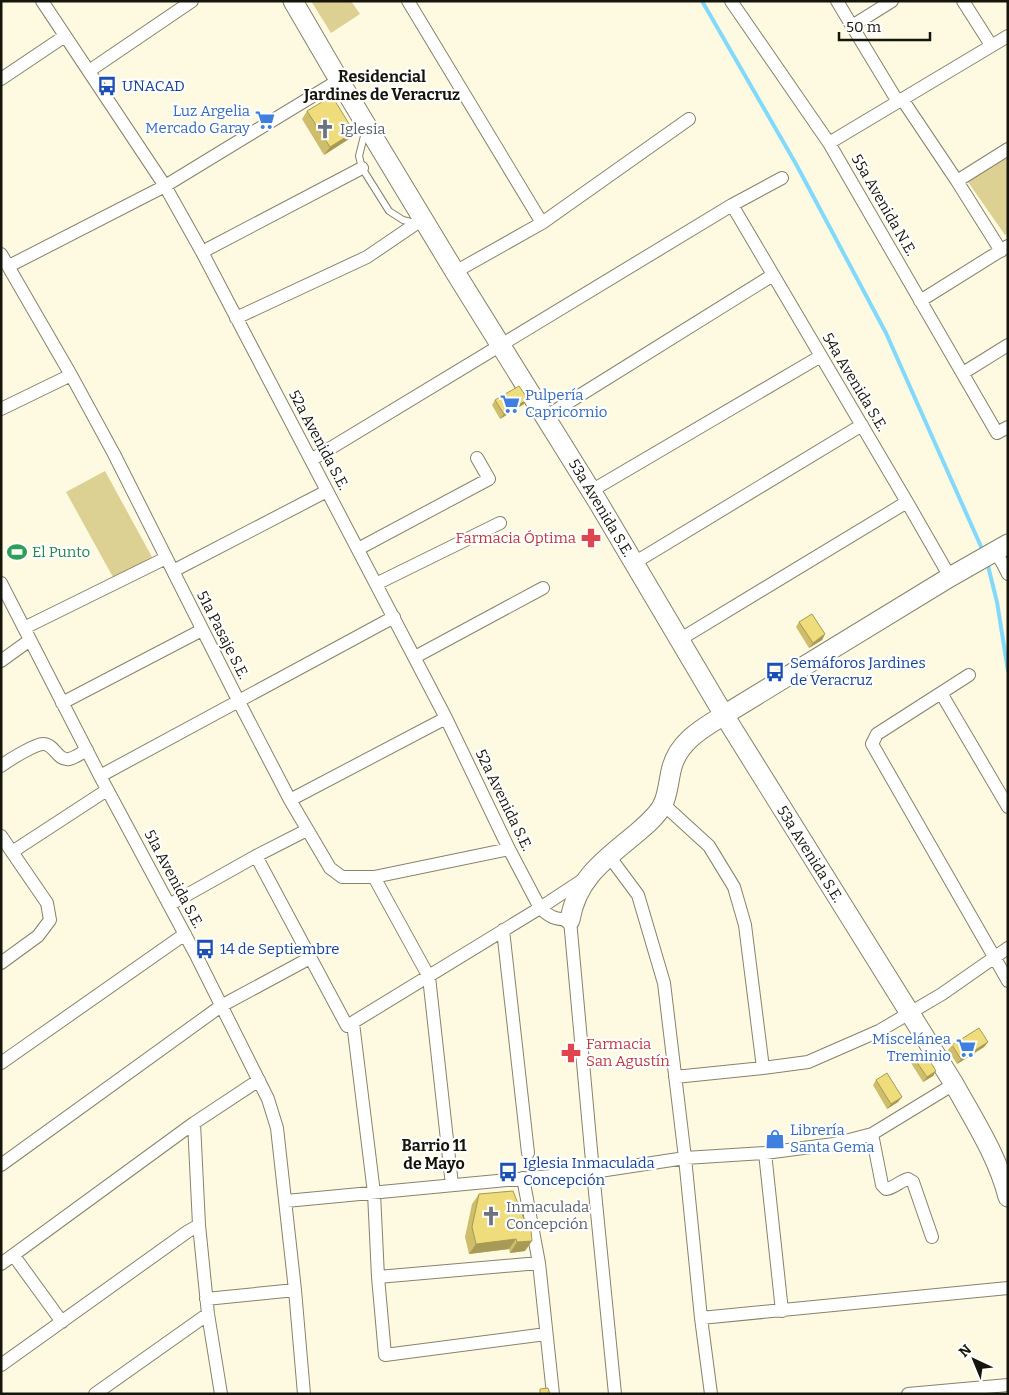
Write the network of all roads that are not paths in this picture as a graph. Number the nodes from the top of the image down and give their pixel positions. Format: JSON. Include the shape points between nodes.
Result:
{"nodes":[{"id":1,"x":42,"y":1,"type":"edge"},
{"id":2,"x":192,"y":1,"type":"edge"},
{"id":3,"x":293,"y":1,"type":"edge"},
{"id":4,"x":408,"y":1,"type":"edge"},
{"id":5,"x":731,"y":1,"type":"edge"},
{"id":6,"x":837,"y":1,"type":"edge"},
{"id":7,"x":892,"y":1,"type":"edge"},
{"id":8,"x":963,"y":1,"type":"edge"},
{"id":9,"x":852,"y":26,"type":"junction"},
{"id":10,"x":65,"y":36,"type":"junction"},
{"id":11,"x":1008,"y":36,"type":"edge"},
{"id":12,"x":991,"y":45,"type":"junction"},
{"id":13,"x":89,"y":71,"type":"junction"},
{"id":14,"x":1,"y":79,"type":"edge"},
{"id":15,"x":339,"y":80,"type":"junction"},
{"id":16,"x":900,"y":100,"type":"junction"},
{"id":17,"x":688,"y":119,"type":"dead end"},
{"id":18,"x":367,"y":126,"type":"junction"},
{"id":19,"x":829,"y":143,"type":"junction"},
{"id":20,"x":1008,"y":149,"type":"edge"},
{"id":21,"x":362,"y":168,"type":"junction"},
{"id":22,"x":782,"y":178,"type":"dead end"},
{"id":23,"x":957,"y":181,"type":"junction"},
{"id":24,"x":165,"y":186,"type":"junction"},
{"id":25,"x":732,"y":205,"type":"junction"},
{"id":26,"x":422,"y":223,"type":"junction"},
{"id":27,"x":542,"y":223,"type":"junction"},
{"id":28,"x":1004,"y":249,"type":"edge"},
{"id":29,"x":202,"y":252,"type":"junction"},
{"id":30,"x":1,"y":254,"type":"edge"},
{"id":31,"x":9,"y":266,"type":"junction"},
{"id":32,"x":455,"y":272,"type":"junction"},
{"id":33,"x":773,"y":275,"type":"junction"},
{"id":34,"x":920,"y":301,"type":"junction"},
{"id":35,"x":236,"y":318,"type":"junction"},
{"id":36,"x":500,"y":345,"type":"junction"},
{"id":37,"x":1008,"y":345,"type":"edge"},
{"id":38,"x":821,"y":356,"type":"junction"},
{"id":39,"x":963,"y":373,"type":"junction"},
{"id":40,"x":71,"y":375,"type":"junction"},
{"id":41,"x":1,"y":410,"type":"edge"},
{"id":42,"x":545,"y":417,"type":"junction"},
{"id":43,"x":862,"y":425,"type":"junction"},
{"id":44,"x":1003,"y":430,"type":"edge"},
{"id":45,"x":477,"y":458,"type":"dead end"},
{"id":46,"x":311,"y":460,"type":"junction"},
{"id":47,"x":327,"y":491,"type":"junction"},
{"id":48,"x":591,"y":491,"type":"junction"},
{"id":49,"x":907,"y":502,"type":"junction"},
{"id":50,"x":500,"y":523,"type":"dead end"},
{"id":51,"x":358,"y":549,"type":"junction"},
{"id":52,"x":993,"y":552,"type":"edge"},
{"id":53,"x":166,"y":558,"type":"junction"},
{"id":54,"x":634,"y":563,"type":"junction"},
{"id":55,"x":172,"y":572,"type":"junction"},
{"id":56,"x":1008,"y":574,"type":"edge"},
{"id":57,"x":950,"y":577,"type":"junction"},
{"id":58,"x":1,"y":583,"type":"edge"},
{"id":59,"x":376,"y":584,"type":"junction"},
{"id":60,"x":543,"y":588,"type":"dead end"},
{"id":61,"x":394,"y":617,"type":"junction"},
{"id":62,"x":24,"y":628,"type":"junction"},
{"id":63,"x":202,"y":630,"type":"junction"},
{"id":64,"x":30,"y":640,"type":"junction"},
{"id":65,"x":679,"y":640,"type":"junction"},
{"id":66,"x":415,"y":657,"type":"junction"},
{"id":67,"x":1,"y":661,"type":"edge"},
{"id":68,"x":969,"y":674,"type":"dead end"},
{"id":69,"x":941,"y":693,"type":"junction"},
{"id":70,"x":239,"y":702,"type":"junction"},
{"id":71,"x":62,"y":703,"type":"junction"},
{"id":72,"x":724,"y":714,"type":"junction"},
{"id":73,"x":446,"y":718,"type":"junction"},
{"id":74,"x":87,"y":750,"type":"junction"},
{"id":75,"x":1,"y":766,"type":"edge"},
{"id":76,"x":100,"y":776,"type":"junction"},
{"id":77,"x":107,"y":790,"type":"junction"},
{"id":78,"x":290,"y":800,"type":"junction"},
{"id":79,"x":664,"y":804,"type":"junction"},
{"id":80,"x":1008,"y":807,"type":"edge"},
{"id":81,"x":307,"y":830,"type":"junction"},
{"id":82,"x":1,"y":836,"type":"edge"},
{"id":83,"x":509,"y":849,"type":"junction"},
{"id":84,"x":12,"y":852,"type":"junction"},
{"id":85,"x":256,"y":856,"type":"junction"},
{"id":86,"x":609,"y":856,"type":"junction"},
{"id":87,"x":589,"y":875,"type":"junction"},
{"id":88,"x":374,"y":876,"type":"junction"},
{"id":89,"x":169,"y":905,"type":"junction"},
{"id":90,"x":540,"y":908,"type":"junction"},
{"id":91,"x":570,"y":920,"type":"junction"},
{"id":92,"x":503,"y":930,"type":"junction"},
{"id":93,"x":185,"y":934,"type":"junction"},
{"id":94,"x":1008,"y":948,"type":"edge"},
{"id":95,"x":310,"y":958,"type":"junction"},
{"id":96,"x":994,"y":958,"type":"junction"},
{"id":97,"x":2,"y":962,"type":"edge"},
{"id":98,"x":429,"y":977,"type":"junction"},
{"id":99,"x":1008,"y":981,"type":"edge"},
{"id":100,"x":221,"y":1006,"type":"junction"},
{"id":101,"x":909,"y":1013,"type":"junction"},
{"id":102,"x":353,"y":1023,"type":"junction"},
{"id":103,"x":1,"y":1062,"type":"edge"},
{"id":104,"x":764,"y":1068,"type":"junction"},
{"id":105,"x":676,"y":1077,"type":"junction"},
{"id":106,"x":259,"y":1080,"type":"junction"},
{"id":107,"x":954,"y":1084,"type":"junction"},
{"id":108,"x":194,"y":1123,"type":"junction"},
{"id":109,"x":872,"y":1134,"type":"junction"},
{"id":110,"x":528,"y":1153,"type":"dead end"},
{"id":111,"x":765,"y":1153,"type":"junction"},
{"id":112,"x":685,"y":1158,"type":"junction"},
{"id":113,"x":1,"y":1165,"type":"edge"},
{"id":114,"x":593,"y":1172,"type":"junction"},
{"id":115,"x":523,"y":1178,"type":"junction"},
{"id":116,"x":452,"y":1184,"type":"junction"},
{"id":117,"x":374,"y":1193,"type":"junction"},
{"id":118,"x":1008,"y":1197,"type":"edge"},
{"id":119,"x":286,"y":1201,"type":"junction"},
{"id":120,"x":199,"y":1225,"type":"junction"},
{"id":121,"x":932,"y":1238,"type":"dead end"},
{"id":122,"x":14,"y":1256,"type":"junction"},
{"id":123,"x":539,"y":1263,"type":"junction"},
{"id":124,"x":1,"y":1264,"type":"edge"},
{"id":125,"x":378,"y":1277,"type":"junction"},
{"id":126,"x":1008,"y":1288,"type":"edge"},
{"id":127,"x":295,"y":1290,"type":"junction"},
{"id":128,"x":206,"y":1299,"type":"junction"},
{"id":129,"x":782,"y":1311,"type":"junction"},
{"id":130,"x":208,"y":1314,"type":"junction"},
{"id":131,"x":701,"y":1318,"type":"junction"},
{"id":132,"x":62,"y":1322,"type":"junction"},
{"id":133,"x":546,"y":1334,"type":"junction"},
{"id":134,"x":1,"y":1365,"type":"edge"},
{"id":135,"x":1008,"y":1384,"type":"edge"},
{"id":136,"x":95,"y":1394,"type":"edge"},
{"id":137,"x":222,"y":1394,"type":"edge"},
{"id":138,"x":304,"y":1394,"type":"edge"},
{"id":139,"x":553,"y":1394,"type":"edge"},
{"id":140,"x":615,"y":1394,"type":"edge"},
{"id":141,"x":711,"y":1394,"type":"edge"},
{"id":142,"x":908,"y":1394,"type":"edge"}],
"edges":[{"from":1,"to":10,"type":"street","name":"52a Avenida S.E."},
{"from":2,"to":13,"type":"street"},
{"from":3,"to":15,"type":"street","name":"53a Avenida S.E."},
{"from":4,"to":27,"type":"street"},
{"from":5,"to":19,"type":"street","name":"55a Avenida N.E."},
{"from":6,"to":9,"type":"street"},
{"from":7,"to":9,"type":"street"},
{"from":8,"to":12,"type":"street"},
{"from":9,"to":16,"type":"street"},
{"from":10,"to":13,"type":"street","name":"52a Avenida S.E."},
{"from":10,"to":14,"type":"street"},
{"from":11,"to":12,"type":"street"},
{"from":12,"to":16,"type":"street"},
{"from":13,"to":24,"type":"street","name":"52a Avenida S.E."},
{"from":15,"to":18,"type":"street","name":"53a Avenida S.E."},
{"from":15,"to":24,"type":"street"},
{"from":16,"to":19,"type":"street"},
{"from":16,"to":23,"type":"street"},
{"from":17,"to":27,"type":"street"},
{"from":18,"to":21,"type":"lane","via":[[359,156]]},
{"from":18,"to":26,"type":"street","name":"53a Avenida S.E."},
{"from":19,"to":34,"type":"street","name":"55a Avenida N.E."},
{"from":20,"to":23,"type":"street"},
{"from":21,"to":26,"type":"lane","via":[[389,211],[403,220]]},
{"from":21,"to":29,"type":"street"},
{"from":22,"to":25,"type":"street"},
{"from":23,"to":28,"type":"street"},
{"from":24,"to":29,"type":"street","name":"52a Avenida S.E."},
{"from":24,"to":31,"type":"street"},
{"from":25,"to":33,"type":"street","name":"54a Avenida S.E."},
{"from":25,"to":36,"type":"street"},
{"from":26,"to":32,"type":"street","name":"53a Avenida S.E."},
{"from":26,"to":35,"type":"street","via":[[367,258]]},
{"from":27,"to":32,"type":"street"},
{"from":28,"to":34,"type":"street"},
{"from":29,"to":35,"type":"street","name":"52a Avenida S.E."},
{"from":30,"to":31,"type":"street","name":"51a Pasaje S.E."},
{"from":31,"to":40,"type":"street","name":"51a Pasaje S.E."},
{"from":32,"to":36,"type":"street","name":"53a Avenida S.E."},
{"from":33,"to":38,"type":"street","name":"54a Avenida S.E."},
{"from":33,"to":42,"type":"street"},
{"from":34,"to":39,"type":"street","name":"55a Avenida N.E."},
{"from":35,"to":46,"type":"street","name":"52a Avenida S.E."},
{"from":36,"to":42,"type":"street","name":"53a Avenida S.E."},
{"from":36,"to":46,"type":"street"},
{"from":37,"to":39,"type":"street"},
{"from":38,"to":43,"type":"street","name":"54a Avenida S.E."},
{"from":38,"to":48,"type":"street"},
{"from":39,"to":44,"type":"street","name":"55a Avenida N.E."},
{"from":40,"to":41,"type":"street"},
{"from":40,"to":53,"type":"street","name":"51a Pasaje S.E."},
{"from":42,"to":48,"type":"street","name":"53a Avenida S.E."},
{"from":43,"to":49,"type":"street","name":"54a Avenida S.E."},
{"from":43,"to":54,"type":"street"},
{"from":45,"to":51,"type":"street","via":[[489,479]]},
{"from":46,"to":47,"type":"street","name":"52a Avenida S.E."},
{"from":47,"to":51,"type":"street","name":"52a Avenida S.E."},
{"from":47,"to":55,"type":"street"},
{"from":48,"to":54,"type":"street","name":"53a Avenida S.E."},
{"from":49,"to":57,"type":"street","name":"54a Avenida S.E."},
{"from":49,"to":65,"type":"street"},
{"from":50,"to":59,"type":"street"},
{"from":51,"to":59,"type":"street","name":"52a Avenida S.E."},
{"from":52,"to":56,"type":"street"},
{"from":52,"to":57,"type":"street"},
{"from":53,"to":55,"type":"street","name":"51a Pasaje S.E."},
{"from":53,"to":62,"type":"street"},
{"from":54,"to":65,"type":"street","name":"53a Avenida S.E."},
{"from":55,"to":63,"type":"street","name":"51a Pasaje S.E."},
{"from":57,"to":72,"type":"street"},
{"from":58,"to":62,"type":"street","name":"51a Avenida S.E."},
{"from":59,"to":61,"type":"street","name":"52a Avenida S.E."},
{"from":60,"to":66,"type":"street"},
{"from":61,"to":66,"type":"street","name":"52a Avenida S.E."},
{"from":61,"to":70,"type":"street"},
{"from":62,"to":64,"type":"street","name":"51a Avenida S.E."},
{"from":63,"to":70,"type":"street","name":"51a Pasaje S.E."},
{"from":63,"to":71,"type":"street"},
{"from":64,"to":67,"type":"street"},
{"from":64,"to":71,"type":"street","name":"51a Avenida S.E."},
{"from":65,"to":72,"type":"street","name":"53a Avenida S.E."},
{"from":66,"to":73,"type":"street","name":"52a Avenida S.E."},
{"from":68,"to":69,"type":"street"},
{"from":69,"to":80,"type":"street"},
{"from":69,"to":96,"type":"street","via":[[877,734],[872,744]]},
{"from":70,"to":76,"type":"street"},
{"from":70,"to":78,"type":"street","name":"51a Pasaje S.E."},
{"from":71,"to":74,"type":"street","name":"51a Avenida S.E."},
{"from":72,"to":79,"type":"street","via":[[694,734],[680,748],[672,765]]},
{"from":72,"to":101,"type":"street","name":"53a Avenida S.E."},
{"from":73,"to":78,"type":"street"},
{"from":73,"to":83,"type":"street","name":"52a Avenida S.E."},
{"from":74,"to":75,"type":"street","via":[[66,760],[44,744]]},
{"from":74,"to":76,"type":"street","name":"51a Avenida S.E."},
{"from":76,"to":77,"type":"street","name":"51a Avenida S.E."},
{"from":77,"to":84,"type":"street"},
{"from":77,"to":89,"type":"street","name":"51a Avenida S.E."},
{"from":78,"to":81,"type":"street","name":"51a Pasaje S.E."},
{"from":79,"to":86,"type":"street","via":[[648,823]]},
{"from":79,"to":104,"type":"street","via":[[709,846],[734,887],[745,925]]},
{"from":81,"to":85,"type":"street"},
{"from":81,"to":88,"type":"street","name":"51a Pasaje S.E.","via":[[330,868],[342,877]]},
{"from":82,"to":84,"type":"street"},
{"from":83,"to":88,"type":"street","name":"51a Pasaje S.E."},
{"from":83,"to":90,"type":"street","name":"52a Avenida S.E."},
{"from":84,"to":97,"type":"street","via":[[48,903],[50,920],[38,936]]},
{"from":85,"to":89,"type":"street"},
{"from":85,"to":95,"type":"street"},
{"from":86,"to":87,"type":"street"},
{"from":86,"to":105,"type":"street","via":[[638,895],[664,983]]},
{"from":87,"to":90,"type":"street"},
{"from":87,"to":91,"type":"street","via":[[578,893]]},
{"from":88,"to":98,"type":"street"},
{"from":89,"to":93,"type":"street","name":"51a Avenida S.E."},
{"from":90,"to":91,"type":"street","via":[[556,920]]},
{"from":90,"to":92,"type":"street"},
{"from":91,"to":114,"type":"street"},
{"from":92,"to":98,"type":"street"},
{"from":92,"to":110,"type":"street"},
{"from":93,"to":100,"type":"street","name":"51a Avenida S.E."},
{"from":93,"to":103,"type":"street"},
{"from":94,"to":96,"type":"street"},
{"from":95,"to":100,"type":"street"},
{"from":95,"to":102,"type":"street","via":[[347,1026]]},
{"from":96,"to":99,"type":"street"},
{"from":96,"to":101,"type":"street"},
{"from":98,"to":102,"type":"street"},
{"from":98,"to":116,"type":"street"},
{"from":100,"to":106,"type":"street","name":"51a Avenida S.E."},
{"from":100,"to":113,"type":"street"},
{"from":101,"to":104,"type":"street","via":[[879,1031],[808,1062]]},
{"from":101,"to":107,"type":"street","name":"53a Avenida S.E."},
{"from":102,"to":117,"type":"street"},
{"from":104,"to":105,"type":"street"},
{"from":105,"to":112,"type":"street"},
{"from":106,"to":108,"type":"street"},
{"from":106,"to":119,"type":"street","name":"51a Avenida S.E.","via":[[277,1128]]},
{"from":107,"to":109,"type":"street"},
{"from":107,"to":118,"type":"street","name":"53a Avenida S.E.","via":[[992,1154]]},
{"from":108,"to":120,"type":"street"},
{"from":108,"to":122,"type":"street"},
{"from":109,"to":111,"type":"street","via":[[834,1144]]},
{"from":109,"to":121,"type":"street","via":[[882,1185],[886,1189],[904,1180],[912,1182]]},
{"from":111,"to":112,"type":"street"},
{"from":111,"to":129,"type":"street"},
{"from":112,"to":114,"type":"street"},
{"from":112,"to":131,"type":"street"},
{"from":114,"to":115,"type":"street"},
{"from":114,"to":140,"type":"street"},
{"from":115,"to":116,"type":"street"},
{"from":115,"to":123,"type":"street"},
{"from":116,"to":117,"type":"street"},
{"from":117,"to":119,"type":"street"},
{"from":117,"to":125,"type":"street"},
{"from":119,"to":127,"type":"street","name":"51a Avenida S.E."},
{"from":120,"to":128,"type":"street"},
{"from":120,"to":132,"type":"street"},
{"from":122,"to":124,"type":"street"},
{"from":122,"to":132,"type":"street"},
{"from":123,"to":125,"type":"street"},
{"from":123,"to":133,"type":"street"},
{"from":125,"to":133,"type":"street","via":[[385,1355]]},
{"from":126,"to":129,"type":"street"},
{"from":127,"to":128,"type":"street"},
{"from":127,"to":138,"type":"street","name":"51a Avenida S.E."},
{"from":128,"to":130,"type":"street"},
{"from":129,"to":131,"type":"street"},
{"from":130,"to":136,"type":"street"},
{"from":130,"to":137,"type":"street"},
{"from":131,"to":141,"type":"street"},
{"from":132,"to":134,"type":"street"},
{"from":133,"to":139,"type":"street"},
{"from":135,"to":142,"type":"street"}]}
